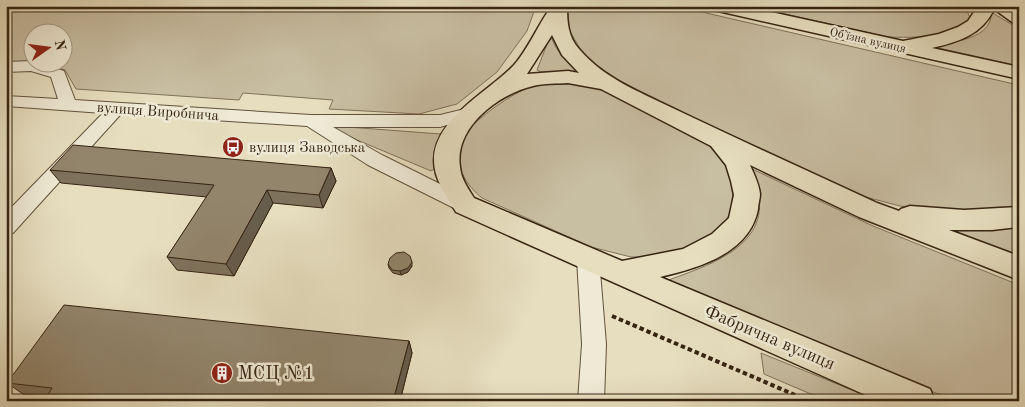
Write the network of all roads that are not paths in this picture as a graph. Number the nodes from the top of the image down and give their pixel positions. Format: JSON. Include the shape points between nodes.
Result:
{"nodes":[{"id":1,"x":718,"y":6,"type":"edge"},
{"id":2,"x":987,"y":6,"type":"edge"},
{"id":3,"x":1001,"y":6,"type":"edge"},
{"id":4,"x":557,"y":8,"type":"edge"},
{"id":5,"x":1019,"y":18,"type":"edge"},
{"id":6,"x":899,"y":47,"type":"junction"},
{"id":7,"x":6,"y":67,"type":"edge"},
{"id":8,"x":1014,"y":74,"type":"edge"},
{"id":9,"x":607,"y":84,"type":"junction"},
{"id":10,"x":499,"y":90,"type":"junction"},
{"id":11,"x":6,"y":101,"type":"edge"},
{"id":12,"x":68,"y":105,"type":"junction"},
{"id":13,"x":116,"y":109,"type":"junction"},
{"id":14,"x":473,"y":112,"type":"junction"},
{"id":15,"x":311,"y":121,"type":"junction"},
{"id":16,"x":719,"y":140,"type":"junction"},
{"id":17,"x":465,"y":205,"type":"junction"},
{"id":18,"x":868,"y":210,"type":"junction"},
{"id":19,"x":1019,"y":217,"type":"edge"},
{"id":20,"x":6,"y":227,"type":"edge"},
{"id":21,"x":588,"y":259,"type":"junction"},
{"id":22,"x":1019,"y":268,"type":"edge"},
{"id":23,"x":621,"y":273,"type":"junction"},
{"id":24,"x":590,"y":401,"type":"edge"},
{"id":25,"x":918,"y":401,"type":"edge"}],
"edges":[{"from":1,"to":6,"type":"main road","name":"Обʼїзна вулиця"},
{"from":2,"to":6,"type":"main road","via":[[976,24],[962,33]]},
{"from":3,"to":5,"type":"main road"},
{"from":4,"to":9,"type":"main road","via":[[560,33],[566,48]]},
{"from":4,"to":10,"type":"main road","via":[[522,68]]},
{"from":6,"to":8,"type":"main road","name":"Обʼїзна вулиця"},
{"from":7,"to":12,"type":"street","via":[[32,66],[58,74]]},
{"from":9,"to":10,"type":"main road","via":[[558,78],[526,80]]},
{"from":9,"to":16,"type":"main road"},
{"from":10,"to":14,"type":"main road"},
{"from":11,"to":12,"type":"street","name":"вулиця Виробнича"},
{"from":12,"to":13,"type":"street","name":"вулиця Виробнича"},
{"from":13,"to":15,"type":"street","name":"вулиця Виробнича"},
{"from":13,"to":20,"type":"street"},
{"from":14,"to":15,"type":"street","name":"вулиця Виробнича","via":[[440,121]]},
{"from":14,"to":17,"type":"main road","via":[[454,133],[448,147],[447,165],[452,183]]},
{"from":15,"to":17,"type":"street","via":[[376,160]]},
{"from":16,"to":18,"type":"main road"},
{"from":16,"to":23,"type":"main road","via":[[737,163],[744,181],[747,194],[742,222],[722,242],[689,259]]},
{"from":17,"to":21,"type":"main road","name":"Фабрична вулиця"},
{"from":18,"to":19,"type":"main road","via":[[957,222]]},
{"from":18,"to":22,"type":"main road"},
{"from":21,"to":23,"type":"main road","name":"Фабрична вулиця"},
{"from":21,"to":24,"type":"street","via":[[594,344]]},
{"from":23,"to":25,"type":"main road","name":"Фабрична вулиця"}]}
